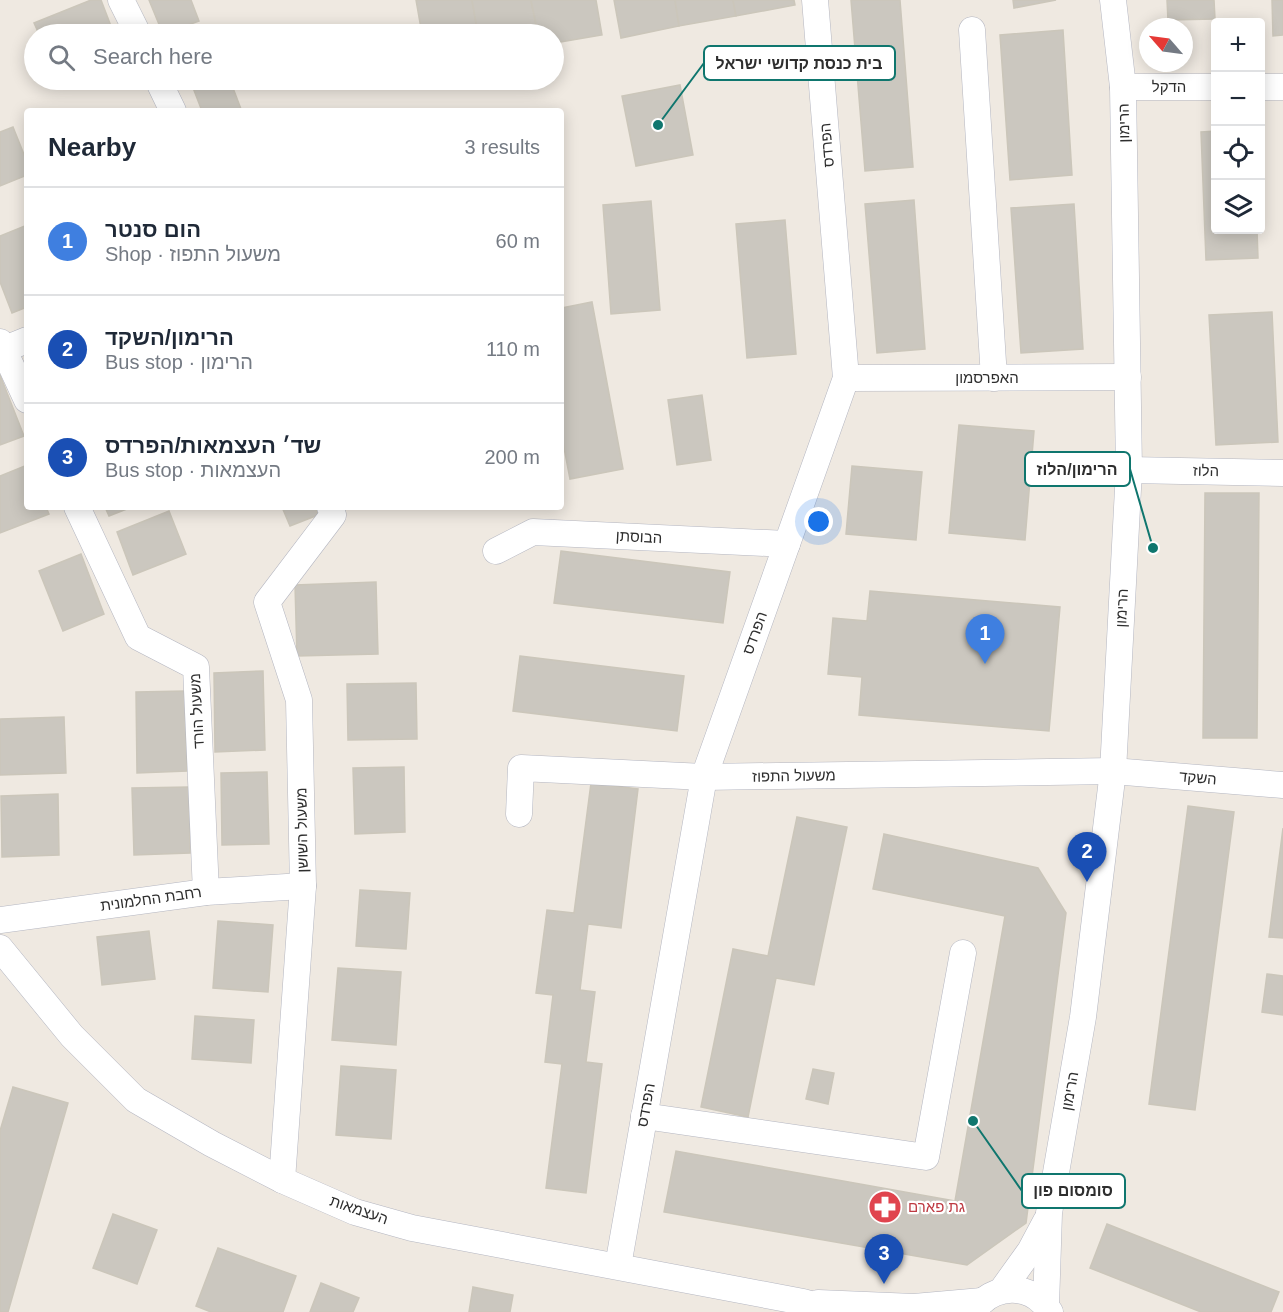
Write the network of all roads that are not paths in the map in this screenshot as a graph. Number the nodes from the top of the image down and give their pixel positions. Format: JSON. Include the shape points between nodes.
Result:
{"nodes":[{"id":1,"x":122,"y":0,"type":"edge"},
{"id":2,"x":815,"y":0,"type":"edge"},
{"id":3,"x":1113,"y":0,"type":"edge"},
{"id":4,"x":133,"y":24,"type":"edge"},
{"id":5,"x":972,"y":30,"type":"dead end"},
{"id":6,"x":1123,"y":87,"type":"junction"},
{"id":7,"x":1211,"y":87,"type":"edge"},
{"id":8,"x":1265,"y":87,"type":"edge"},
{"id":9,"x":1283,"y":87,"type":"edge"},
{"id":10,"x":163,"y":90,"type":"edge"},
{"id":11,"x":172,"y":108,"type":"edge"},
{"id":12,"x":8,"y":346,"type":"edge"},
{"id":13,"x":1128,"y":377,"type":"junction"},
{"id":14,"x":846,"y":378,"type":"junction"},
{"id":15,"x":994,"y":378,"type":"junction"},
{"id":16,"x":24,"y":391,"type":"edge"},
{"id":17,"x":1129,"y":470,"type":"junction"},
{"id":18,"x":1283,"y":472,"type":"edge"},
{"id":19,"x":78,"y":510,"type":"edge"},
{"id":20,"x":331,"y":510,"type":"edge"},
{"id":21,"x":787,"y":544,"type":"junction"},
{"id":22,"x":496,"y":551,"type":"dead end"},
{"id":23,"x":1113,"y":771,"type":"junction"},
{"id":24,"x":704,"y":777,"type":"junction"},
{"id":25,"x":1283,"y":784,"type":"edge"},
{"id":26,"x":519,"y":814,"type":"dead end"},
{"id":27,"x":303,"y":886,"type":"junction"},
{"id":28,"x":206,"y":892,"type":"junction"},
{"id":29,"x":0,"y":920,"type":"edge"},
{"id":30,"x":0,"y":948,"type":"edge"},
{"id":31,"x":963,"y":953,"type":"dead end"},
{"id":32,"x":644,"y":1116,"type":"junction"},
{"id":33,"x":282,"y":1180,"type":"junction"},
{"id":34,"x":1049,"y":1213,"type":"junction"},
{"id":35,"x":618,"y":1266,"type":"junction"},
{"id":36,"x":986,"y":1301,"type":"edge"},
{"id":37,"x":803,"y":1302,"type":"junction"},
{"id":38,"x":1048,"y":1309,"type":"edge"},
{"id":39,"x":838,"y":1312,"type":"edge"}],
"edges":[{"from":1,"to":4,"type":"street"},
{"from":2,"to":14,"type":"street","name":"הפרדס"},
{"from":3,"to":6,"type":"street","name":"הרימון"},
{"from":5,"to":15,"type":"street"},
{"from":6,"to":7,"type":"street","name":"הדקל"},
{"from":6,"to":13,"type":"street","name":"הרימון"},
{"from":8,"to":9,"type":"street"},
{"from":10,"to":11,"type":"street"},
{"from":12,"to":16,"type":"street"},
{"from":13,"to":15,"type":"street","name":"האפרסמון"},
{"from":13,"to":17,"type":"street","name":"הרימון"},
{"from":14,"to":15,"type":"street","name":"האפרסמון"},
{"from":14,"to":21,"type":"street","name":"הפרדס"},
{"from":17,"to":18,"type":"street","name":"הלוז"},
{"from":17,"to":23,"type":"street","name":"הרימון"},
{"from":19,"to":28,"type":"street","name":"משעול הורד","via":[[138,637],[196,667]]},
{"from":20,"to":27,"type":"street","name":"משעול השושן","via":[[333,515],[267,602],[299,700]]},
{"from":21,"to":22,"type":"street","name":"הבוסתן","via":[[533,532]]},
{"from":21,"to":24,"type":"street","name":"הפרדס"},
{"from":23,"to":24,"type":"street","name":"משעול התפוז"},
{"from":23,"to":25,"type":"street","name":"השקד"},
{"from":23,"to":34,"type":"street","name":"הרימון","via":[[1083,1017]]},
{"from":24,"to":26,"type":"street","name":"משעול התפוז","via":[[521,768]]},
{"from":24,"to":32,"type":"street","name":"הפרדס"},
{"from":27,"to":28,"type":"street","name":"רחבת החלמונית"},
{"from":27,"to":33,"type":"street","name":"משעול השושן"},
{"from":28,"to":29,"type":"street","name":"רחבת החלמונית"},
{"from":30,"to":33,"type":"street","name":"העצמאות","via":[[72,1036],[136,1100]]},
{"from":31,"to":32,"type":"street","via":[[926,1157]]},
{"from":32,"to":35,"type":"street","name":"הפרדס"},
{"from":33,"to":35,"type":"street","name":"העצמאות","via":[[355,1212],[412,1228]]},
{"from":34,"to":36,"type":"street","name":"הרימון","via":[[1030,1251]]},
{"from":34,"to":38,"type":"street","name":"הרימון"},
{"from":35,"to":37,"type":"street","name":"העצמאות"},
{"from":36,"to":37,"type":"street","name":"העצמאות","via":[[914,1306]]},
{"from":36,"to":38,"type":"street","name":"העצמאות","via":[[1023,1291]]},
{"from":37,"to":39,"type":"street","name":"העצמאות"}]}
